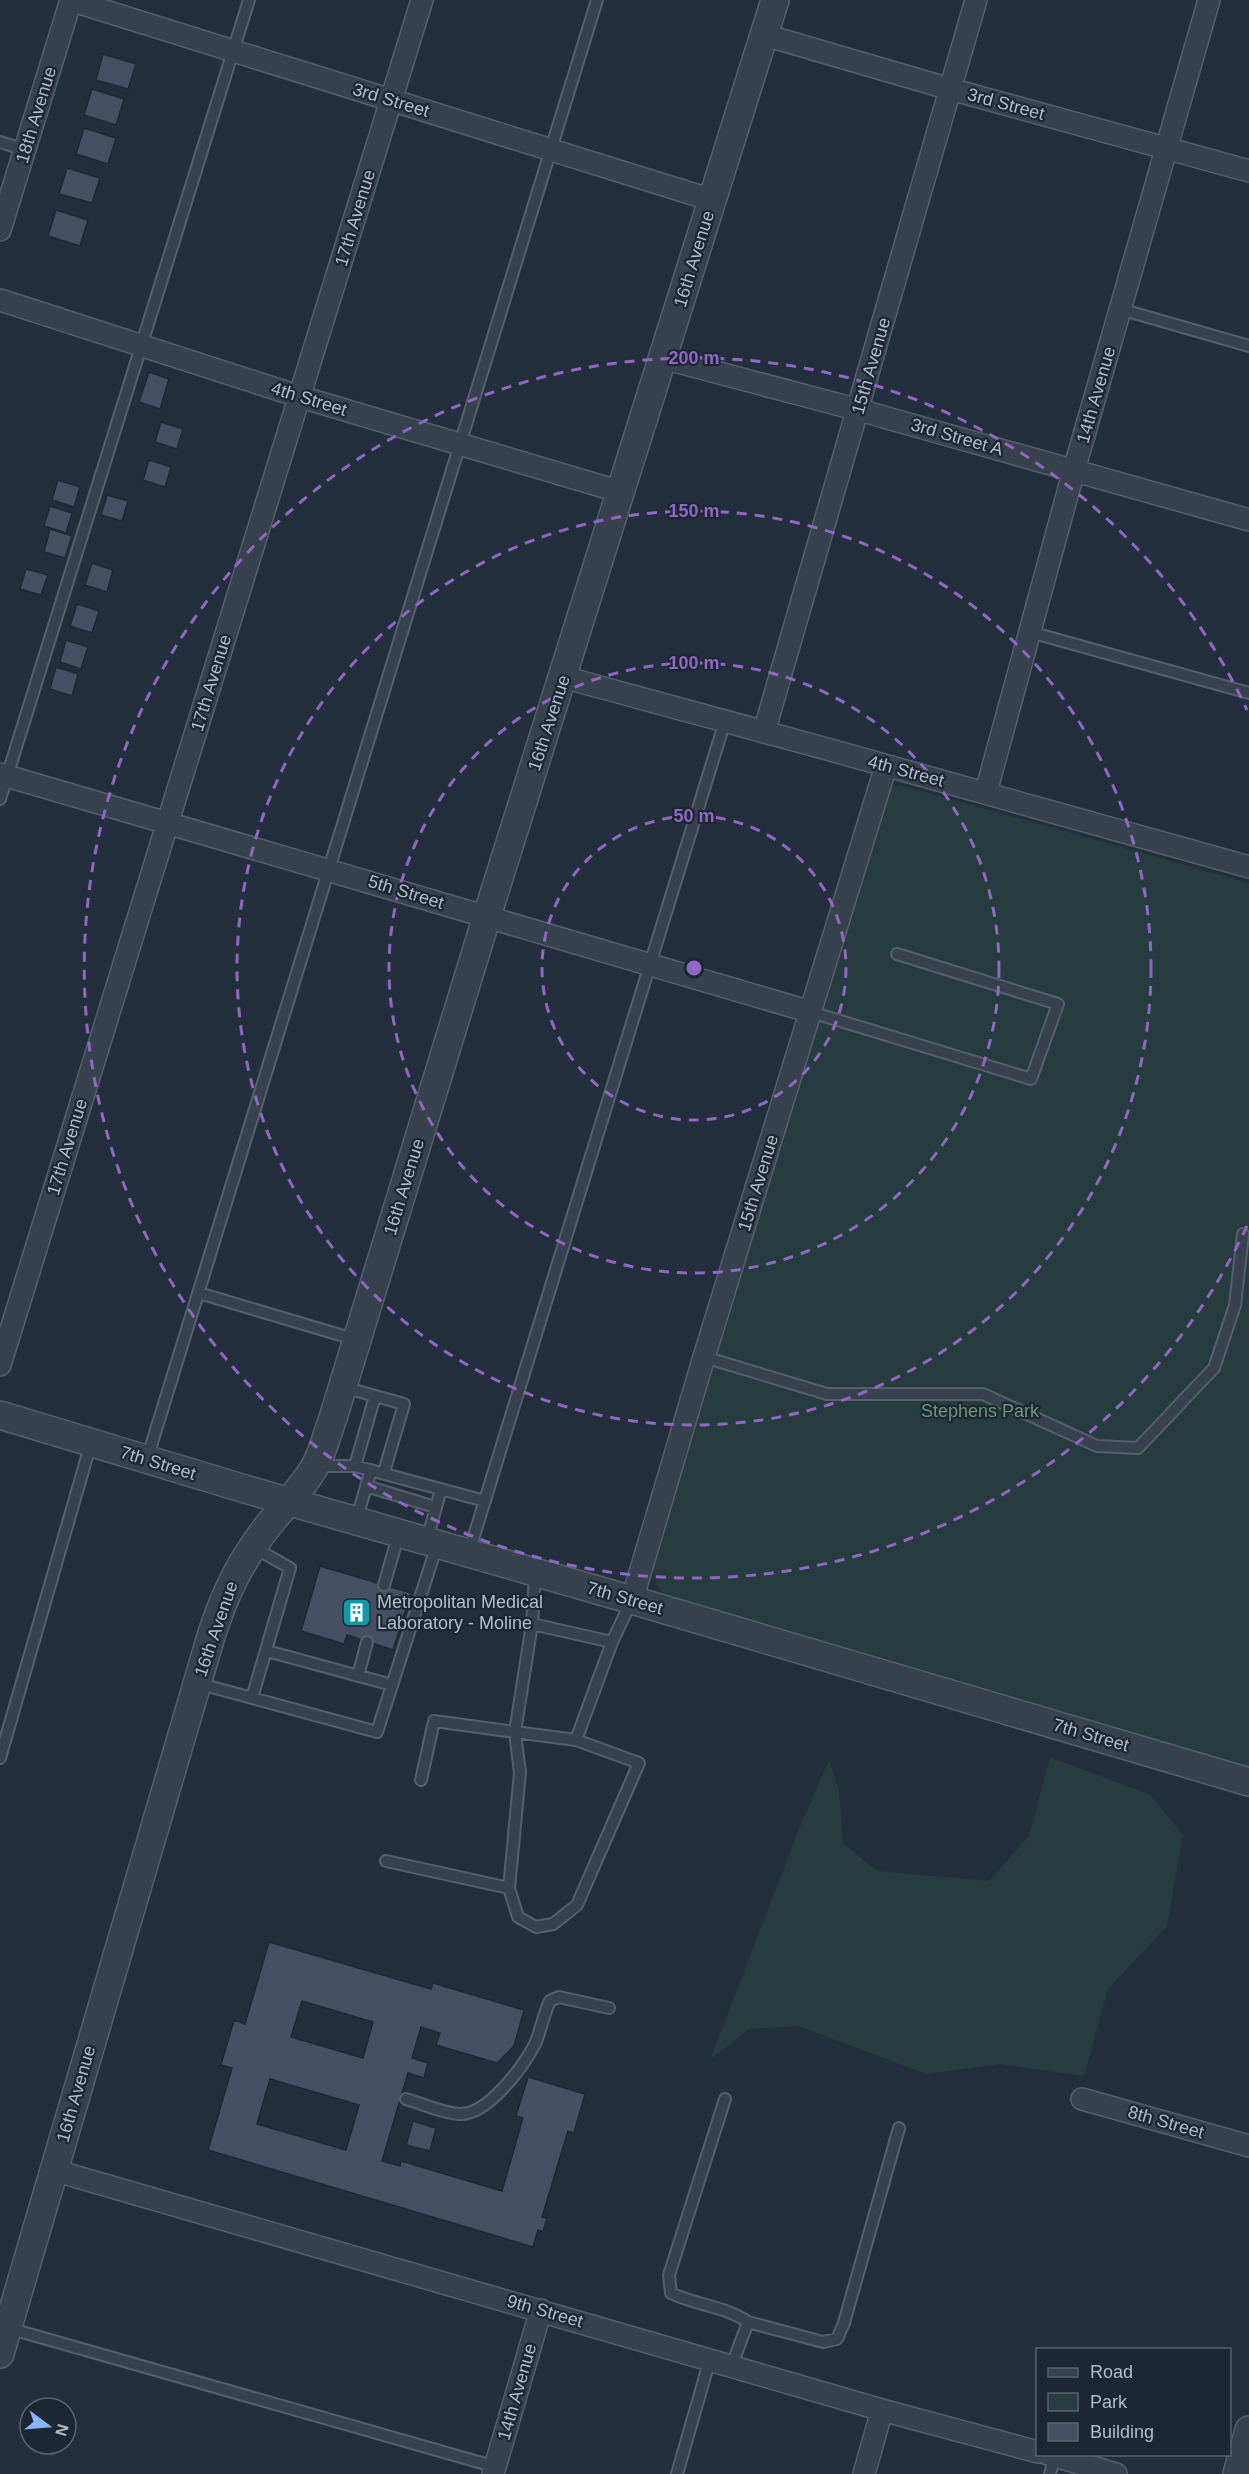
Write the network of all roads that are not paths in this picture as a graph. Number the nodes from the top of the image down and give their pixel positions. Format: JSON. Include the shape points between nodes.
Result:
{"nodes":[{"id":1,"x":71,"y":0,"type":"edge"},
{"id":2,"x":249,"y":0,"type":"edge"},
{"id":3,"x":422,"y":0,"type":"edge"},
{"id":4,"x":597,"y":0,"type":"edge"},
{"id":5,"x":775,"y":0,"type":"edge"},
{"id":6,"x":976,"y":0,"type":"edge"},
{"id":7,"x":1209,"y":0,"type":"edge"},
{"id":8,"x":765,"y":34,"type":"junction"},
{"id":9,"x":233,"y":52,"type":"junction"},
{"id":10,"x":950,"y":89,"type":"junction"},
{"id":11,"x":391,"y":100,"type":"junction"},
{"id":12,"x":0,"y":142,"type":"edge"},
{"id":13,"x":1166,"y":148,"type":"junction"},
{"id":14,"x":25,"y":150,"type":"junction"},
{"id":15,"x":551,"y":150,"type":"junction"},
{"id":16,"x":1249,"y":171,"type":"edge"},
{"id":17,"x":712,"y":200,"type":"junction"},
{"id":18,"x":0,"y":230,"type":"edge"},
{"id":19,"x":0,"y":300,"type":"edge"},
{"id":20,"x":1120,"y":309,"type":"junction"},
{"id":21,"x":143,"y":346,"type":"junction"},
{"id":22,"x":1249,"y":346,"type":"edge"},
{"id":23,"x":663,"y":358,"type":"junction"},
{"id":24,"x":301,"y":397,"type":"junction"},
{"id":25,"x":859,"y":410,"type":"junction"},
{"id":26,"x":459,"y":445,"type":"junction"},
{"id":27,"x":1074,"y":470,"type":"junction"},
{"id":28,"x":621,"y":492,"type":"junction"},
{"id":29,"x":1249,"y":520,"type":"edge"},
{"id":30,"x":1030,"y":632,"type":"junction"},
{"id":31,"x":563,"y":677,"type":"junction"},
{"id":32,"x":1249,"y":693,"type":"edge"},
{"id":33,"x":725,"y":721,"type":"junction"},
{"id":34,"x":764,"y":732,"type":"junction"},
{"id":35,"x":885,"y":766,"type":"junction"},
{"id":36,"x":3,"y":775,"type":"edge"},
{"id":37,"x":986,"y":792,"type":"junction"},
{"id":38,"x":0,"y":799,"type":"edge"},
{"id":39,"x":168,"y":821,"type":"junction"},
{"id":40,"x":1249,"y":867,"type":"edge"},
{"id":41,"x":329,"y":869,"type":"junction"},
{"id":42,"x":487,"y":916,"type":"junction"},
{"id":43,"x":897,"y":954,"type":"dead end"},
{"id":44,"x":650,"y":964,"type":"junction"},
{"id":45,"x":811,"y":1012,"type":"junction"},
{"id":46,"x":1243,"y":1234,"type":"dead end"},
{"id":47,"x":199,"y":1293,"type":"junction"},
{"id":48,"x":357,"y":1340,"type":"junction"},
{"id":49,"x":704,"y":1357,"type":"junction"},
{"id":50,"x":0,"y":1365,"type":"edge"},
{"id":51,"x":343,"y":1387,"type":"junction"},
{"id":52,"x":375,"y":1396,"type":"junction"},
{"id":53,"x":0,"y":1415,"type":"edge"},
{"id":54,"x":91,"y":1442,"type":"junction"},
{"id":55,"x":147,"y":1459,"type":"junction"},
{"id":56,"x":315,"y":1466,"type":"junction"},
{"id":57,"x":355,"y":1466,"type":"junction"},
{"id":58,"x":371,"y":1470,"type":"junction"},
{"id":59,"x":384,"y":1472,"type":"junction"},
{"id":60,"x":366,"y":1486,"type":"junction"},
{"id":61,"x":441,"y":1489,"type":"junction"},
{"id":62,"x":289,"y":1501,"type":"junction"},
{"id":63,"x":485,"y":1501,"type":"junction"},
{"id":64,"x":435,"y":1507,"type":"junction"},
{"id":65,"x":356,"y":1521,"type":"junction"},
{"id":66,"x":399,"y":1532,"type":"junction"},
{"id":67,"x":432,"y":1542,"type":"junction"},
{"id":68,"x":252,"y":1547,"type":"junction"},
{"id":69,"x":469,"y":1553,"type":"junction"},
{"id":70,"x":536,"y":1572,"type":"junction"},
{"id":71,"x":384,"y":1585,"type":"dead end"},
{"id":72,"x":632,"y":1600,"type":"junction"},
{"id":73,"x":532,"y":1624,"type":"junction"},
{"id":74,"x":367,"y":1642,"type":"dead end"},
{"id":75,"x":612,"y":1642,"type":"junction"},
{"id":76,"x":267,"y":1651,"type":"junction"},
{"id":77,"x":358,"y":1676,"type":"junction"},
{"id":78,"x":197,"y":1683,"type":"junction"},
{"id":79,"x":392,"y":1685,"type":"junction"},
{"id":80,"x":252,"y":1698,"type":"junction"},
{"id":81,"x":515,"y":1732,"type":"junction"},
{"id":82,"x":576,"y":1740,"type":"junction"},
{"id":83,"x":0,"y":1758,"type":"edge"},
{"id":84,"x":421,"y":1780,"type":"dead end"},
{"id":85,"x":1249,"y":1782,"type":"edge"},
{"id":86,"x":386,"y":1861,"type":"dead end"},
{"id":87,"x":509,"y":1887,"type":"junction"},
{"id":88,"x":609,"y":2008,"type":"dead end"},
{"id":89,"x":406,"y":2099,"type":"dead end"},
{"id":90,"x":725,"y":2099,"type":"dead end"},
{"id":91,"x":1082,"y":2099,"type":"dead end"},
{"id":92,"x":899,"y":2128,"type":"dead end"},
{"id":93,"x":1249,"y":2145,"type":"edge"},
{"id":94,"x":53,"y":2170,"type":"junction"},
{"id":95,"x":541,"y":2310,"type":"junction"},
{"id":96,"x":6,"y":2320,"type":"edge"},
{"id":97,"x":748,"y":2322,"type":"junction"},
{"id":98,"x":0,"y":2354,"type":"edge"},
{"id":99,"x":710,"y":2359,"type":"junction"},
{"id":100,"x":732,"y":2365,"type":"junction"},
{"id":101,"x":882,"y":2410,"type":"junction"},
{"id":102,"x":1249,"y":2430,"type":"edge"},
{"id":103,"x":1036,"y":2454,"type":"edge"},
{"id":104,"x":1049,"y":2458,"type":"edge"},
{"id":105,"x":494,"y":2470,"type":"edge"},
{"id":106,"x":677,"y":2474,"type":"edge"},
{"id":107,"x":864,"y":2474,"type":"edge"},
{"id":108,"x":1116,"y":2474,"type":"edge"},
{"id":109,"x":1237,"y":2474,"type":"edge"}],
"edges":[{"from":1,"to":9,"type":"street","name":"3rd Street"},
{"from":1,"to":14,"type":"street","name":"18th Avenue"},
{"from":2,"to":9,"type":"lane"},
{"from":3,"to":11,"type":"street","name":"17th Avenue"},
{"from":4,"to":15,"type":"lane"},
{"from":5,"to":8,"type":"street","name":"16th Avenue"},
{"from":6,"to":10,"type":"street","name":"15th Avenue"},
{"from":7,"to":13,"type":"street","name":"14th Avenue"},
{"from":8,"to":10,"type":"street","name":"3rd Street"},
{"from":8,"to":17,"type":"street","name":"16th Avenue"},
{"from":9,"to":11,"type":"street","name":"3rd Street"},
{"from":9,"to":21,"type":"lane"},
{"from":10,"to":13,"type":"street","name":"3rd Street"},
{"from":10,"to":25,"type":"street","name":"15th Avenue"},
{"from":11,"to":15,"type":"street","name":"3rd Street"},
{"from":11,"to":24,"type":"street","name":"17th Avenue"},
{"from":12,"to":14,"type":"lane"},
{"from":13,"to":16,"type":"street","name":"3rd Street"},
{"from":13,"to":20,"type":"street","name":"14th Avenue"},
{"from":14,"to":18,"type":"street","name":"18th Avenue"},
{"from":15,"to":17,"type":"street","name":"3rd Street"},
{"from":15,"to":26,"type":"lane"},
{"from":17,"to":23,"type":"street","name":"16th Avenue"},
{"from":19,"to":21,"type":"street","name":"4th Street"},
{"from":20,"to":22,"type":"lane"},
{"from":20,"to":27,"type":"street","name":"14th Avenue"},
{"from":21,"to":24,"type":"street","name":"4th Street"},
{"from":21,"to":36,"type":"lane"},
{"from":23,"to":25,"type":"street","name":"3rd Street A"},
{"from":23,"to":28,"type":"street","name":"16th Avenue"},
{"from":24,"to":26,"type":"street","name":"4th Street"},
{"from":24,"to":39,"type":"street","name":"17th Avenue"},
{"from":25,"to":27,"type":"street","name":"3rd Street A"},
{"from":25,"to":34,"type":"street","name":"15th Avenue"},
{"from":26,"to":28,"type":"street","name":"4th Street"},
{"from":26,"to":41,"type":"lane"},
{"from":27,"to":29,"type":"street","name":"3rd Street A"},
{"from":27,"to":30,"type":"street","name":"14th Avenue"},
{"from":28,"to":31,"type":"street","name":"16th Avenue"},
{"from":30,"to":32,"type":"lane"},
{"from":30,"to":37,"type":"street","name":"14th Avenue"},
{"from":31,"to":33,"type":"street","name":"4th Street"},
{"from":31,"to":42,"type":"street","name":"16th Avenue"},
{"from":33,"to":34,"type":"street","name":"4th Street"},
{"from":33,"to":44,"type":"lane"},
{"from":34,"to":35,"type":"street","name":"4th Street"},
{"from":35,"to":37,"type":"street","name":"4th Street"},
{"from":35,"to":45,"type":"street","name":"15th Avenue"},
{"from":36,"to":38,"type":"lane"},
{"from":36,"to":39,"type":"street","name":"5th Street"},
{"from":37,"to":40,"type":"street","name":"4th Street"},
{"from":39,"to":41,"type":"street","name":"5th Street"},
{"from":39,"to":50,"type":"street","name":"17th Avenue"},
{"from":41,"to":42,"type":"street","name":"5th Street"},
{"from":41,"to":47,"type":"lane"},
{"from":42,"to":44,"type":"street","name":"5th Street"},
{"from":42,"to":48,"type":"street","name":"16th Avenue"},
{"from":43,"to":45,"type":"lane","via":[[1058,1004],[1031,1079]]},
{"from":44,"to":45,"type":"street","name":"5th Street"},
{"from":44,"to":63,"type":"lane"},
{"from":45,"to":49,"type":"street","name":"15th Avenue"},
{"from":46,"to":49,"type":"lane","via":[[1235,1305],[1214,1368],[1138,1448],[1097,1446],[983,1394],[827,1394]]},
{"from":47,"to":48,"type":"lane"},
{"from":47,"to":55,"type":"lane"},
{"from":48,"to":51,"type":"street","name":"16th Avenue"},
{"from":49,"to":72,"type":"street","name":"15th Avenue"},
{"from":51,"to":52,"type":"lane"},
{"from":51,"to":56,"type":"street","name":"16th Avenue"},
{"from":52,"to":57,"type":"lane"},
{"from":52,"to":59,"type":"lane","via":[[404,1404]]},
{"from":53,"to":54,"type":"street","name":"7th Street"},
{"from":54,"to":55,"type":"street","name":"7th Street"},
{"from":54,"to":83,"type":"lane"},
{"from":55,"to":62,"type":"street","name":"7th Street"},
{"from":56,"to":57,"type":"lane"},
{"from":56,"to":62,"type":"street","name":"16th Avenue"},
{"from":57,"to":58,"type":"lane"},
{"from":58,"to":59,"type":"lane"},
{"from":58,"to":60,"type":"lane"},
{"from":59,"to":61,"type":"lane"},
{"from":60,"to":64,"type":"lane"},
{"from":60,"to":65,"type":"lane"},
{"from":61,"to":63,"type":"lane"},
{"from":61,"to":64,"type":"lane"},
{"from":62,"to":65,"type":"street","name":"7th Street"},
{"from":62,"to":68,"type":"street","name":"16th Avenue"},
{"from":63,"to":69,"type":"lane"},
{"from":64,"to":67,"type":"lane"},
{"from":65,"to":66,"type":"street","name":"7th Street"},
{"from":66,"to":67,"type":"street","name":"7th Street"},
{"from":66,"to":71,"type":"lane"},
{"from":67,"to":69,"type":"street","name":"7th Street"},
{"from":67,"to":79,"type":"lane"},
{"from":68,"to":76,"type":"lane","via":[[290,1568]]},
{"from":68,"to":78,"type":"street","name":"16th Avenue","via":[[227,1590]]},
{"from":69,"to":70,"type":"street","name":"7th Street"},
{"from":70,"to":72,"type":"street","name":"7th Street"},
{"from":70,"to":73,"type":"lane"},
{"from":72,"to":75,"type":"lane"},
{"from":72,"to":85,"type":"street","name":"7th Street"},
{"from":73,"to":75,"type":"lane"},
{"from":73,"to":81,"type":"lane"},
{"from":74,"to":77,"type":"lane"},
{"from":75,"to":82,"type":"lane"},
{"from":76,"to":77,"type":"lane"},
{"from":76,"to":80,"type":"lane"},
{"from":77,"to":79,"type":"lane"},
{"from":78,"to":80,"type":"lane"},
{"from":78,"to":94,"type":"street","name":"16th Avenue"},
{"from":79,"to":80,"type":"lane","via":[[377,1732]]},
{"from":81,"to":82,"type":"lane"},
{"from":81,"to":84,"type":"lane","via":[[434,1721]]},
{"from":81,"to":87,"type":"lane","via":[[520,1773]]},
{"from":82,"to":87,"type":"lane","via":[[639,1763],[577,1905],[554,1924],[536,1927],[518,1917]]},
{"from":86,"to":87,"type":"lane"},
{"from":88,"to":89,"type":"lane","via":[[560,1997],[550,2001],[535,2044],[525,2059],[498,2096],[470,2113],[459,2114]]},
{"from":90,"to":97,"type":"lane","via":[[669,2275],[671,2293]]},
{"from":91,"to":93,"type":"street","name":"8th Street"},
{"from":92,"to":97,"type":"lane","via":[[837,2339],[824,2342]]},
{"from":94,"to":95,"type":"street","name":"9th Street"},
{"from":94,"to":96,"type":"street","name":"16th Avenue"},
{"from":95,"to":99,"type":"street","name":"9th Street"},
{"from":95,"to":105,"type":"street","name":"14th Avenue"},
{"from":96,"to":98,"type":"street","name":"16th Avenue"},
{"from":96,"to":105,"type":"lane"},
{"from":97,"to":100,"type":"lane"},
{"from":99,"to":100,"type":"street","name":"9th Street"},
{"from":99,"to":106,"type":"lane"},
{"from":100,"to":101,"type":"street","name":"9th Street"},
{"from":101,"to":103,"type":"street","name":"9th Street"},
{"from":101,"to":107,"type":"street"},
{"from":102,"to":109,"type":"street"},
{"from":104,"to":108,"type":"street","name":"9th Street"}]}
